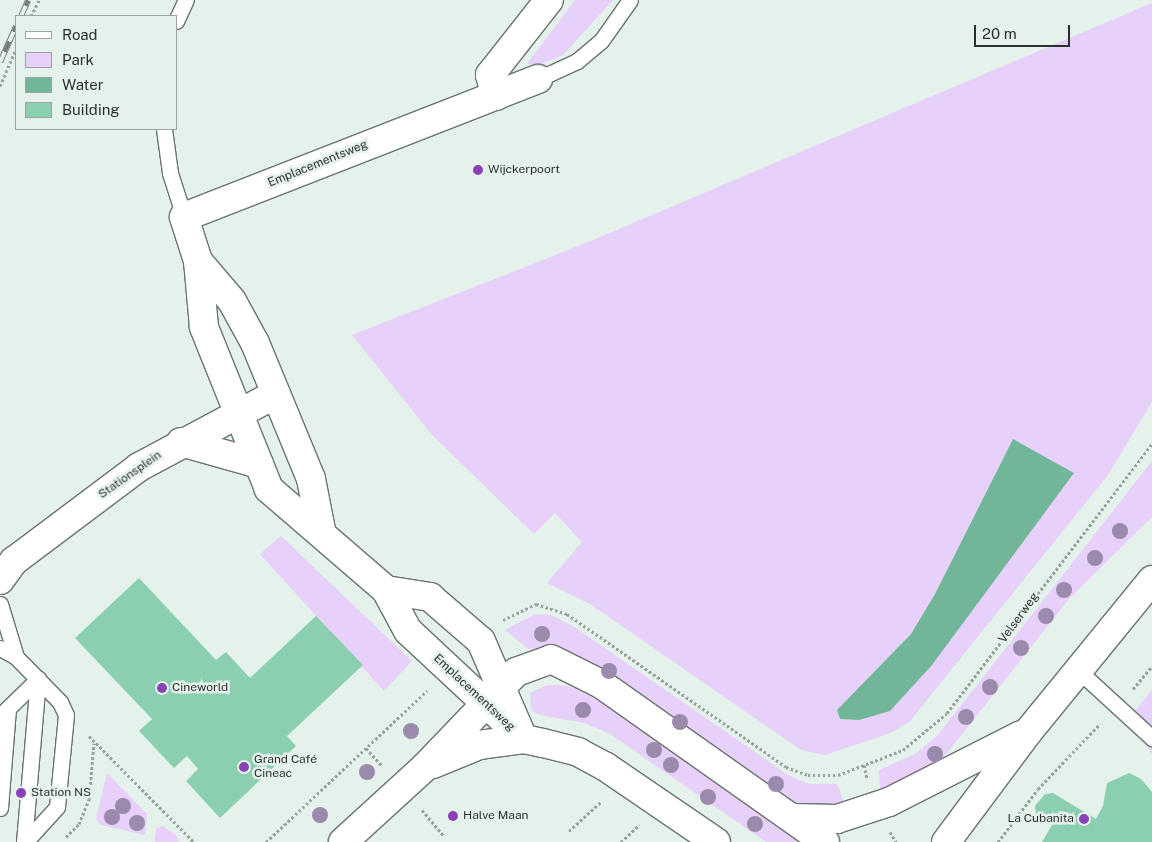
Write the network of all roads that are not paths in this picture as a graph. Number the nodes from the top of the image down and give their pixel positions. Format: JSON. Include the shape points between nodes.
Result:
{"nodes":[{"id":1,"x":186,"y":0,"type":"edge"},
{"id":2,"x":549,"y":0,"type":"edge"},
{"id":3,"x":630,"y":0,"type":"edge"},
{"id":4,"x":178,"y":17,"type":"edge"},
{"id":5,"x":538,"y":79,"type":"joint"},
{"id":6,"x":496,"y":96,"type":"junction"},
{"id":7,"x":164,"y":130,"type":"edge"},
{"id":8,"x":184,"y":217,"type":"junction"},
{"id":9,"x":198,"y":261,"type":"junction"},
{"id":10,"x":276,"y":394,"type":"junction"},
{"id":11,"x":238,"y":412,"type":"junction"},
{"id":12,"x":181,"y":442,"type":"junction"},
{"id":13,"x":259,"y":464,"type":"junction"},
{"id":14,"x":321,"y":530,"type":"junction"},
{"id":15,"x":0,"y":580,"type":"edge"},
{"id":16,"x":1152,"y":580,"type":"edge"},
{"id":17,"x":386,"y":590,"type":"junction"},
{"id":18,"x":0,"y":604,"type":"edge"},
{"id":19,"x":0,"y":648,"type":"edge"},
{"id":20,"x":16,"y":658,"type":"junction"},
{"id":21,"x":1080,"y":672,"type":"junction"},
{"id":22,"x":38,"y":679,"type":"junction"},
{"id":23,"x":503,"y":684,"type":"junction"},
{"id":24,"x":484,"y":704,"type":"junction"},
{"id":25,"x":4,"y":712,"type":"edge"},
{"id":26,"x":1028,"y":732,"type":"junction"},
{"id":27,"x":1152,"y":738,"type":"edge"},
{"id":28,"x":524,"y":739,"type":"junction"},
{"id":29,"x":425,"y":767,"type":"junction"},
{"id":30,"x":0,"y":808,"type":"edge"},
{"id":31,"x":792,"y":818,"type":"junction"},
{"id":32,"x":25,"y":842,"type":"edge"},
{"id":33,"x":343,"y":842,"type":"edge"},
{"id":34,"x":716,"y":842,"type":"edge"},
{"id":35,"x":825,"y":842,"type":"edge"},
{"id":36,"x":946,"y":842,"type":"edge"}],
"edges":[{"from":1,"to":4,"type":"lane"},
{"from":2,"to":6,"type":"street","via":[[490,75]]},
{"from":3,"to":5,"type":"lane","name":"Emplacementsweg","via":[[601,41],[577,61]]},
{"from":5,"to":6,"type":"street","name":"Emplacementsweg"},
{"from":6,"to":8,"type":"street","name":"Emplacementsweg"},
{"from":7,"to":8,"type":"lane","via":[[170,173]]},
{"from":8,"to":9,"type":"street","name":"Emplacementsweg"},
{"from":9,"to":10,"type":"street","name":"Emplacementsweg","via":[[232,301]]},
{"from":9,"to":11,"type":"street","name":"Emplacementsweg","via":[[201,315]]},
{"from":10,"to":11,"type":"street","name":"Stationsplein"},
{"from":10,"to":14,"type":"street","name":"Emplacementsweg","via":[[311,479]]},
{"from":11,"to":12,"type":"street","name":"Stationsplein"},
{"from":11,"to":13,"type":"street","name":"Emplacementsweg"},
{"from":12,"to":13,"type":"street"},
{"from":12,"to":15,"type":"street","name":"Stationsplein","via":[[73,514],[14,561]]},
{"from":13,"to":14,"type":"street","name":"Emplacementsweg","via":[[270,489],[281,502]]},
{"from":14,"to":17,"type":"street","name":"Emplacementsweg"},
{"from":16,"to":21,"type":"street"},
{"from":17,"to":23,"type":"street","name":"Emplacementsweg","via":[[430,597],[455,614],[481,641]]},
{"from":17,"to":24,"type":"street","name":"Emplacementsweg","via":[[408,631]]},
{"from":18,"to":20,"type":"lane"},
{"from":19,"to":20,"type":"lane"},
{"from":20,"to":22,"type":"lane"},
{"from":21,"to":26,"type":"street"},
{"from":21,"to":27,"type":"lane"},
{"from":22,"to":25,"type":"lane"},
{"from":22,"to":32,"type":"lane"},
{"from":22,"to":32,"type":"lane","via":[[60,702],[65,734],[57,807]]},
{"from":23,"to":24,"type":"street"},
{"from":23,"to":28,"type":"street","name":"Emplacementsweg"},
{"from":23,"to":31,"type":"street","via":[[538,662],[563,662]]},
{"from":24,"to":28,"type":"street","name":"Emplacementsweg"},
{"from":24,"to":29,"type":"street"},
{"from":25,"to":30,"type":"lane"},
{"from":26,"to":31,"type":"street","via":[[889,802],[836,819]]},
{"from":26,"to":36,"type":"street"},
{"from":28,"to":29,"type":"street","via":[[479,745]]},
{"from":28,"to":34,"type":"street","via":[[578,752]]},
{"from":29,"to":33,"type":"street"},
{"from":31,"to":35,"type":"street"}]}
